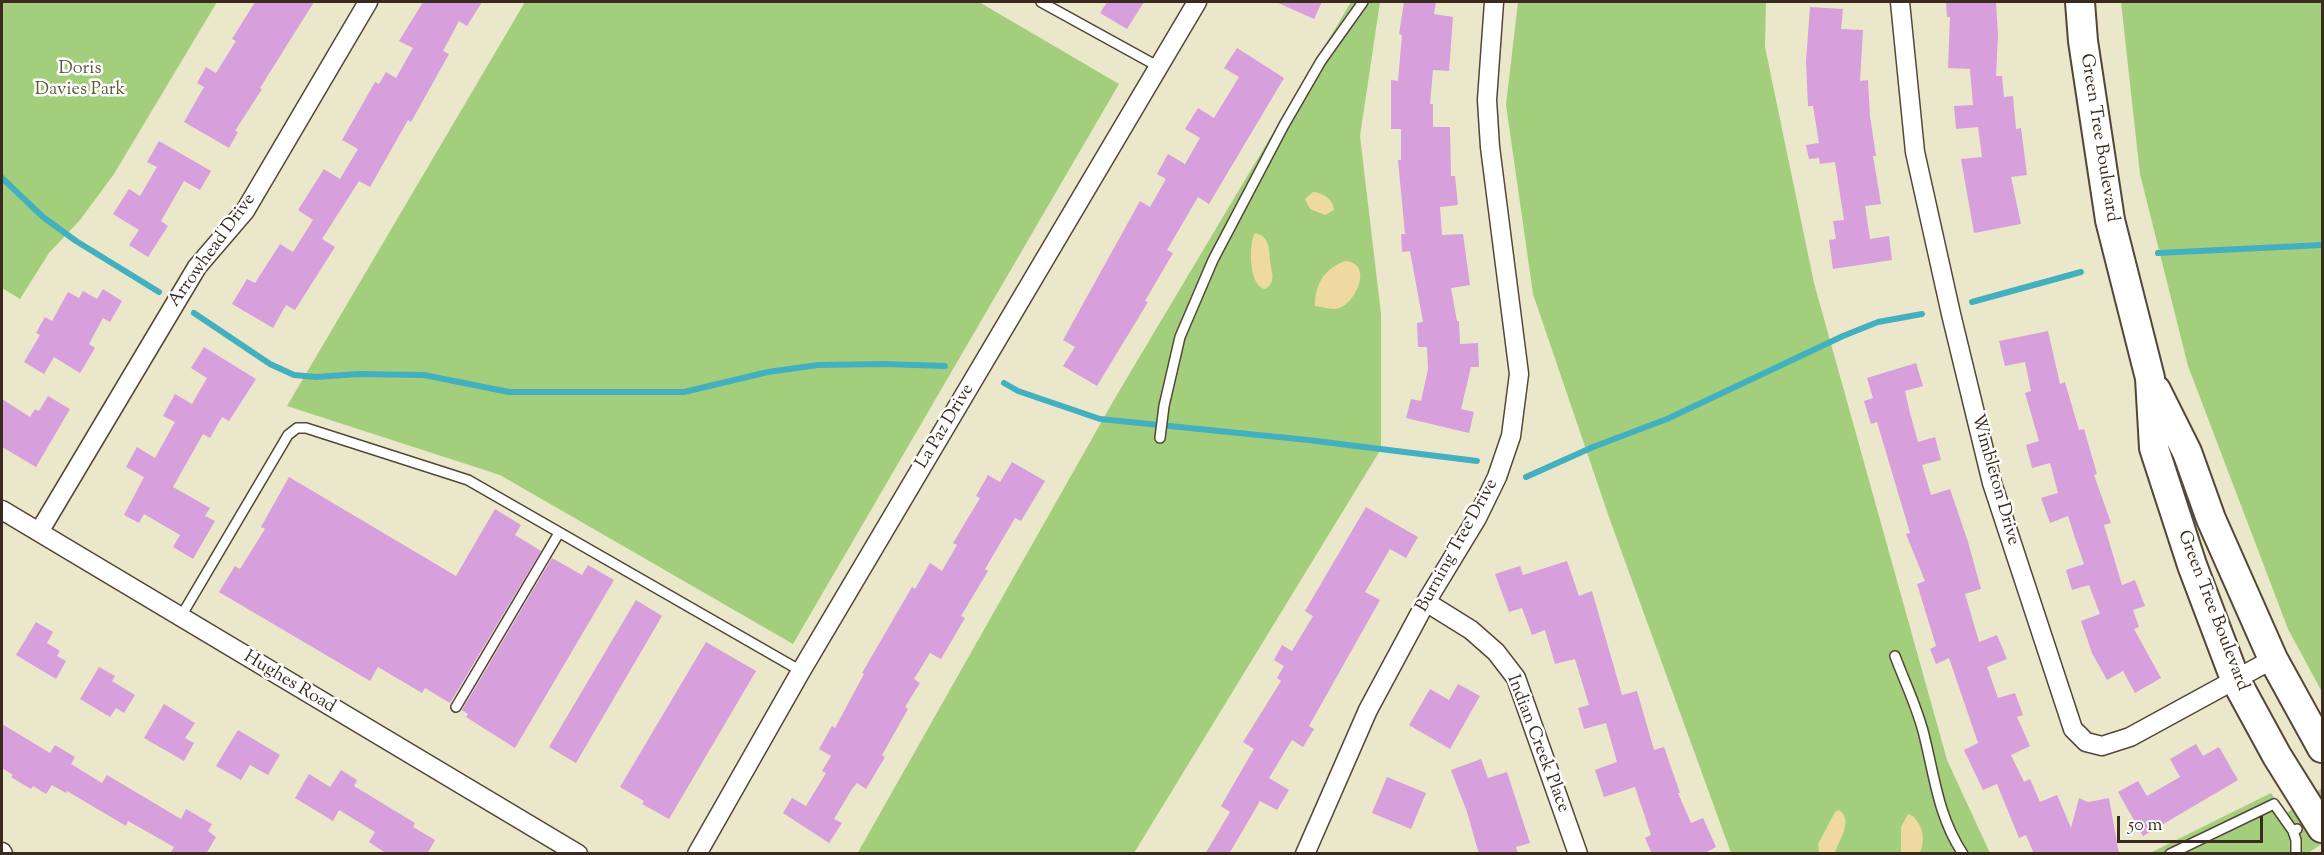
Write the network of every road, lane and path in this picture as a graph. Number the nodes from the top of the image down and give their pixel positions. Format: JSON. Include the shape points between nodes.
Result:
{"nodes":[{"id":1,"x":368,"y":2,"type":"edge"},
{"id":2,"x":1041,"y":2,"type":"edge"},
{"id":3,"x":1197,"y":2,"type":"edge"},
{"id":4,"x":1363,"y":2,"type":"edge"},
{"id":5,"x":1494,"y":2,"type":"edge"},
{"id":6,"x":1900,"y":2,"type":"edge"},
{"id":7,"x":2080,"y":2,"type":"edge"},
{"id":8,"x":1159,"y":67,"type":"junction"},
{"id":9,"x":2150,"y":378,"type":"junction"},
{"id":10,"x":1160,"y":438,"type":"dead end"},
{"id":11,"x":2,"y":510,"type":"edge"},
{"id":12,"x":39,"y":532,"type":"junction"},
{"id":13,"x":559,"y":533,"type":"junction"},
{"id":14,"x":1426,"y":603,"type":"junction"},
{"id":15,"x":180,"y":618,"type":"junction"},
{"id":16,"x":1895,"y":656,"type":"dead end"},
{"id":17,"x":2273,"y":659,"type":"junction"},
{"id":18,"x":801,"y":671,"type":"junction"},
{"id":19,"x":2235,"y":679,"type":"junction"},
{"id":20,"x":456,"y":707,"type":"dead end"},
{"id":21,"x":2322,"y":748,"type":"edge"},
{"id":22,"x":2304,"y":830,"type":"edge"},
{"id":23,"x":578,"y":854,"type":"edge"},
{"id":24,"x":697,"y":854,"type":"edge"},
{"id":25,"x":1305,"y":854,"type":"edge"},
{"id":26,"x":1578,"y":854,"type":"edge"},
{"id":27,"x":1963,"y":854,"type":"edge"},
{"id":28,"x":2170,"y":854,"type":"edge"},
{"id":29,"x":2295,"y":854,"type":"edge"}],
"edges":[{"from":1,"to":12,"type":"street","name":"Arrowhead Drive","via":[[245,211],[197,267]]},
{"from":2,"to":8,"type":"lane"},
{"from":3,"to":8,"type":"street","name":"La Paz Drive"},
{"from":4,"to":10,"type":"lane","via":[[1321,61],[1213,260],[1180,337]]},
{"from":5,"to":14,"type":"street","name":"Burning Tree Drive","via":[[1487,100],[1519,374],[1516,406],[1497,477]]},
{"from":6,"to":19,"type":"street","name":"Wimbleton Drive","via":[[1915,152],[1951,314],[1992,483],[2073,729],[2086,742],[2102,746],[2112,743]]},
{"from":7,"to":9,"type":"main road","name":"Green Tree Boulevard","via":[[2110,220]]},
{"from":8,"to":18,"type":"street","name":"La Paz Drive"},
{"from":9,"to":17,"type":"main road","name":"Green Tree Boulevard","via":[[2187,452],[2211,519]]},
{"from":9,"to":19,"type":"main road","name":"Green Tree Boulevard","via":[[2154,448]]},
{"from":11,"to":12,"type":"street","name":"Hughes Road"},
{"from":12,"to":15,"type":"street","name":"Hughes Road"},
{"from":13,"to":15,"type":"lane","via":[[468,480],[297,428],[288,435]]},
{"from":13,"to":18,"type":"lane"},
{"from":13,"to":20,"type":"lane"},
{"from":14,"to":25,"type":"street","name":"Burning Tree Drive","via":[[1368,710]]},
{"from":14,"to":26,"type":"street","name":"Indian Creek Place","via":[[1471,630],[1496,652],[1516,678]]},
{"from":15,"to":23,"type":"street","name":"Hughes Road"},
{"from":16,"to":27,"type":"lane","via":[[1925,737],[1934,789],[1949,830]]},
{"from":17,"to":19,"type":"street","name":"Wimbleton Drive"},
{"from":17,"to":21,"type":"main road","name":"Green Tree Boulevard"},
{"from":18,"to":24,"type":"street","name":"La Paz Drive"},
{"from":19,"to":22,"type":"main road","name":"Green Tree Boulevard","via":[[2277,756]]},
{"from":22,"to":28,"type":"lane","via":[[2274,804]]},
{"from":22,"to":29,"type":"lane","via":[[2296,840]]}]}
